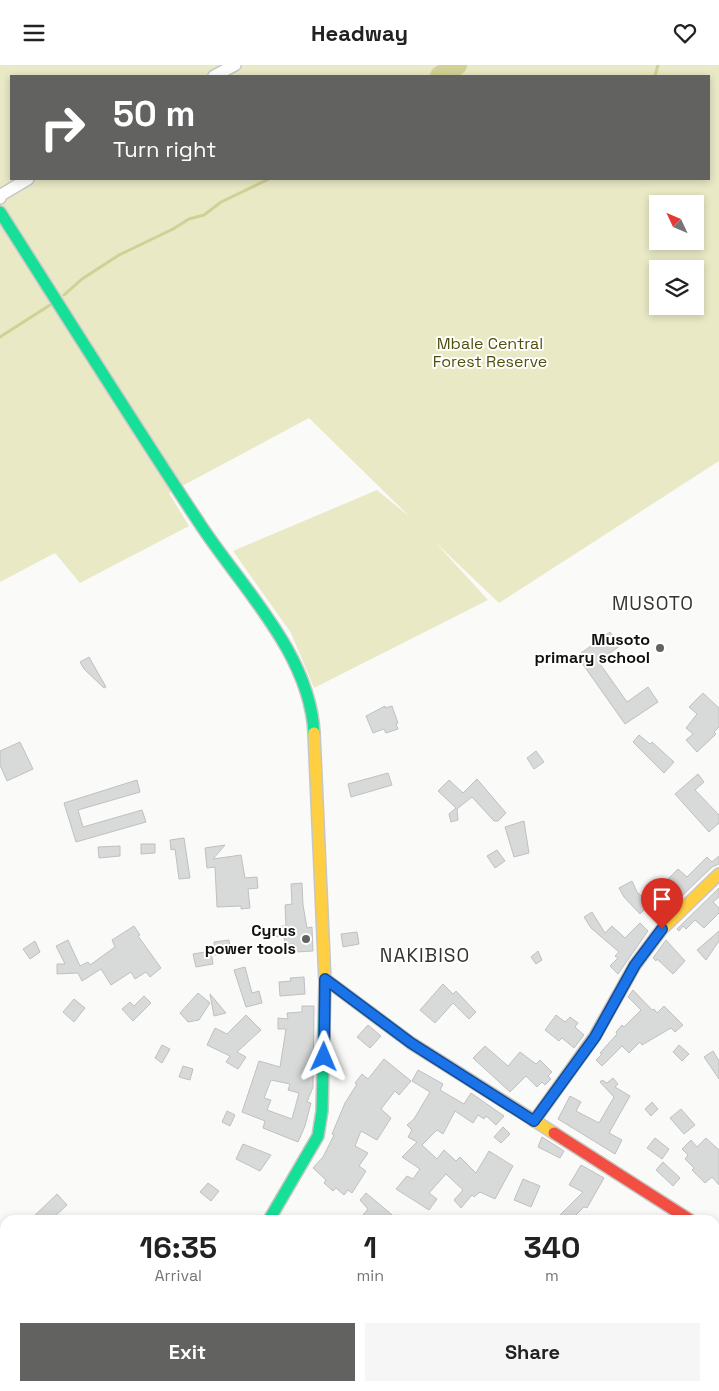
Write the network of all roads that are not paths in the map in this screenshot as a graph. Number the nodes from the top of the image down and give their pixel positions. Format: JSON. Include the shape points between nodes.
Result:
{"nodes":[{"id":1,"x":236,"y":65,"type":"edge"},
{"id":2,"x":216,"y":75,"type":"edge"},
{"id":3,"x":26,"y":180,"type":"edge"},
{"id":4,"x":0,"y":198,"type":"edge"},
{"id":5,"x":0,"y":212,"type":"edge"},
{"id":6,"x":719,"y":873,"type":"edge"},
{"id":7,"x":325,"y":979,"type":"junction"},
{"id":8,"x":534,"y":1121,"type":"junction"},
{"id":9,"x":272,"y":1215,"type":"edge"},
{"id":10,"x":682,"y":1215,"type":"edge"}],
"edges":[{"from":1,"to":2,"type":"street"},
{"from":3,"to":4,"type":"street"},
{"from":5,"to":7,"type":"street","via":[[203,527],[290,652],[304,679],[313,714]]},
{"from":6,"to":8,"type":"street","via":[[662,929],[635,965],[595,1037]]},
{"from":7,"to":8,"type":"street","via":[[411,1043]]},
{"from":7,"to":9,"type":"street","via":[[322,1111],[318,1136]]},
{"from":8,"to":10,"type":"street"}]}
